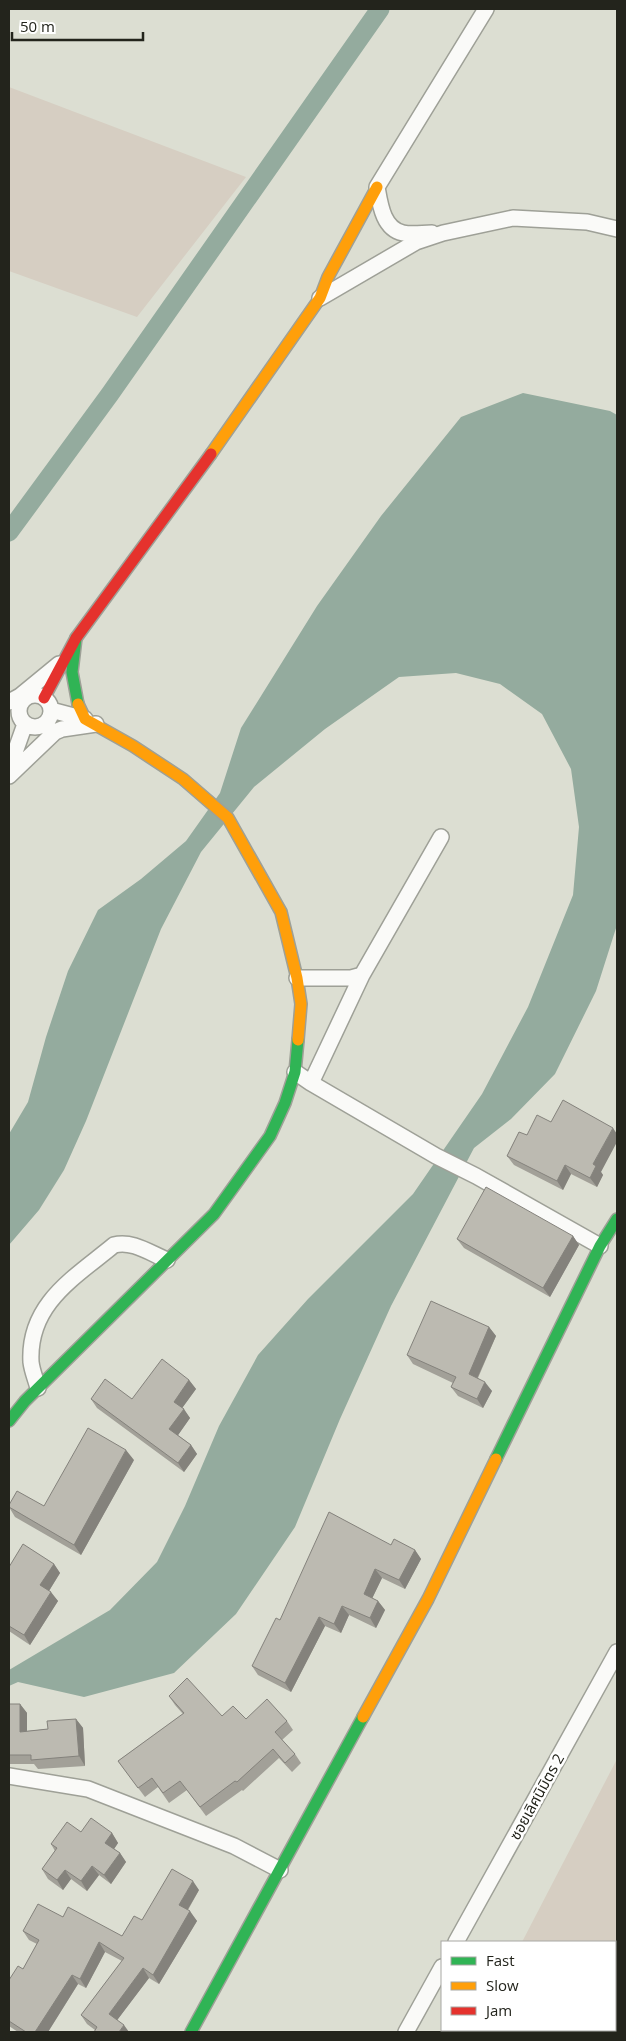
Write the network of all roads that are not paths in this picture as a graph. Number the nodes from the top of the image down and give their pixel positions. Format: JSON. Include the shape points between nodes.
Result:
{"nodes":[{"id":1,"x":486,"y":9,"type":"edge"},
{"id":2,"x":376,"y":187,"type":"junction"},
{"id":3,"x":617,"y":229,"type":"edge"},
{"id":4,"x":443,"y":233,"type":"junction"},
{"id":5,"x":320,"y":298,"type":"junction"},
{"id":6,"x":76,"y":638,"type":"junction"},
{"id":7,"x":65,"y":658,"type":"junction"},
{"id":8,"x":48,"y":704,"type":"junction"},
{"id":9,"x":15,"y":712,"type":"edge"},
{"id":10,"x":90,"y":722,"type":"junction"},
{"id":11,"x":9,"y":769,"type":"edge"},
{"id":12,"x":9,"y":776,"type":"edge"},
{"id":13,"x":441,"y":837,"type":"dead end"},
{"id":14,"x":362,"y":975,"type":"junction"},
{"id":15,"x":297,"y":978,"type":"junction"},
{"id":16,"x":295,"y":1072,"type":"junction"},
{"id":17,"x":311,"y":1083,"type":"junction"},
{"id":18,"x":617,"y":1219,"type":"edge"},
{"id":19,"x":600,"y":1246,"type":"junction"},
{"id":20,"x":167,"y":1260,"type":"junction"},
{"id":21,"x":38,"y":1388,"type":"junction"},
{"id":22,"x":9,"y":1421,"type":"edge"},
{"id":23,"x":617,"y":1652,"type":"edge"},
{"id":24,"x":9,"y":1776,"type":"edge"},
{"id":25,"x":280,"y":1870,"type":"junction"},
{"id":26,"x":457,"y":1941,"type":"edge"},
{"id":27,"x":441,"y":1969,"type":"edge"},
{"id":28,"x":191,"y":2032,"type":"edge"},
{"id":29,"x":406,"y":2032,"type":"edge"}],
"edges":[{"from":1,"to":2,"type":"street"},
{"from":2,"to":4,"type":"street","via":[[381,210],[391,227],[403,233]]},
{"from":2,"to":5,"type":"street"},
{"from":3,"to":4,"type":"street","via":[[588,222],[513,218]]},
{"from":4,"to":5,"type":"street","via":[[416,242]]},
{"from":5,"to":6,"type":"street"},
{"from":6,"to":7,"type":"street"},
{"from":6,"to":10,"type":"street","via":[[72,672],[74,688],[80,709]]},
{"from":7,"to":8,"type":"street"},
{"from":7,"to":9,"type":"street","via":[[20,696]]},
{"from":8,"to":9,"type":"street","via":[[37,695],[30,696]]},
{"from":8,"to":9,"type":"street","via":[[51,717],[41,727],[33,728]]},
{"from":8,"to":10,"type":"street"},
{"from":9,"to":11,"type":"street"},
{"from":10,"to":12,"type":"street","via":[[55,732]]},
{"from":10,"to":15,"type":"street","via":[[183,779],[221,811],[282,912]]},
{"from":13,"to":14,"type":"street"},
{"from":14,"to":15,"type":"street"},
{"from":14,"to":17,"type":"street"},
{"from":15,"to":16,"type":"street","via":[[301,1004]]},
{"from":16,"to":17,"type":"street"},
{"from":16,"to":20,"type":"street","via":[[270,1136],[245,1173],[214,1214]]},
{"from":17,"to":19,"type":"street"},
{"from":18,"to":19,"type":"street"},
{"from":19,"to":25,"type":"street","via":[[428,1599]]},
{"from":20,"to":21,"type":"street"},
{"from":20,"to":21,"type":"street","via":[[122,1243],[55,1293],[40,1315],[32,1342],[31,1363]]},
{"from":21,"to":22,"type":"street"},
{"from":23,"to":26,"type":"street","name":"ซอยเลิศนิมิตร 2"},
{"from":24,"to":25,"type":"street","via":[[88,1789],[234,1846]]},
{"from":25,"to":28,"type":"street"},
{"from":27,"to":29,"type":"street"}]}
